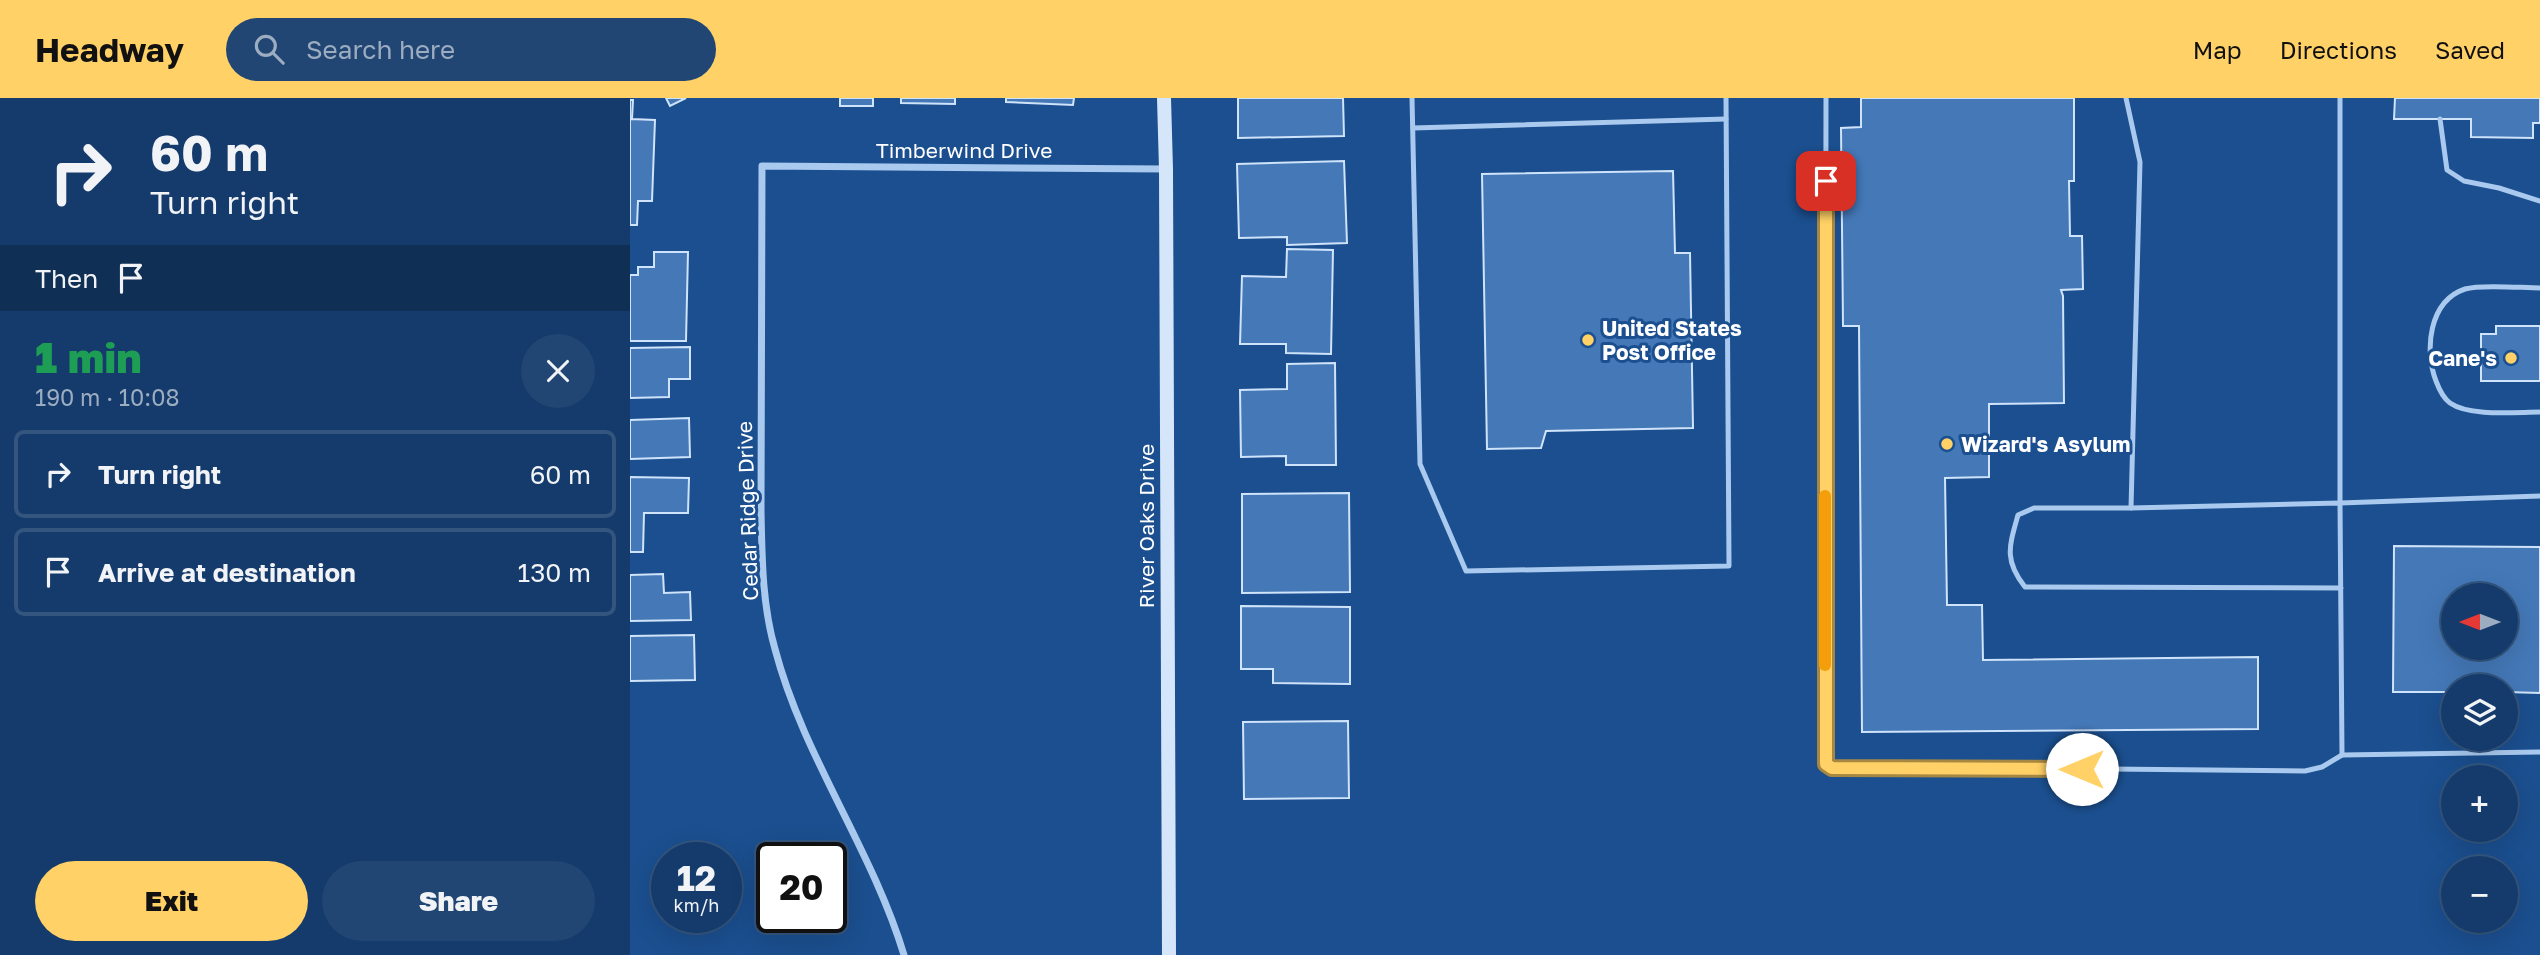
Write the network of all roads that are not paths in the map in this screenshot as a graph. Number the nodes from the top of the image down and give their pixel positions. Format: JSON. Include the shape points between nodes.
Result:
{"nodes":[{"id":1,"x":1164,"y":98,"type":"edge"},
{"id":2,"x":1412,"y":98,"type":"edge"},
{"id":3,"x":1726,"y":98,"type":"edge"},
{"id":4,"x":1826,"y":98,"type":"edge"},
{"id":5,"x":2126,"y":98,"type":"edge"},
{"id":6,"x":2340,"y":98,"type":"edge"},
{"id":7,"x":1726,"y":119,"type":"junction"},
{"id":8,"x":2440,"y":120,"type":"dead end"},
{"id":9,"x":1413,"y":128,"type":"junction"},
{"id":10,"x":762,"y":166,"type":"joint"},
{"id":11,"x":1166,"y":169,"type":"junction"},
{"id":12,"x":2540,"y":201,"type":"edge"},
{"id":13,"x":2540,"y":288,"type":"edge"},
{"id":14,"x":2540,"y":412,"type":"edge"},
{"id":15,"x":2540,"y":496,"type":"edge"},
{"id":16,"x":2340,"y":503,"type":"junction"},
{"id":17,"x":2131,"y":508,"type":"junction"},
{"id":18,"x":2340,"y":588,"type":"junction"},
{"id":19,"x":2540,"y":752,"type":"edge"},
{"id":20,"x":2342,"y":755,"type":"junction"},
{"id":21,"x":904,"y":955,"type":"edge"},
{"id":22,"x":1168,"y":955,"type":"edge"}],
"edges":[{"from":1,"to":11,"type":"street","name":"River Oaks Drive"},
{"from":2,"to":9,"type":"lane"},
{"from":3,"to":7,"type":"lane"},
{"from":4,"to":20,"type":"lane","via":[[1827,766],[2305,771]]},
{"from":5,"to":17,"type":"lane","via":[[2140,162]]},
{"from":6,"to":16,"type":"lane"},
{"from":7,"to":9,"type":"lane"},
{"from":7,"to":9,"type":"lane","via":[[1729,566],[1466,571],[1420,464]]},
{"from":8,"to":12,"type":"lane","via":[[2447,170],[2464,181]]},
{"from":10,"to":11,"type":"street","name":"Timberwind Drive"},
{"from":10,"to":21,"type":"street","name":"Cedar Ridge Drive","via":[[761,510],[767,611],[791,699],[873,875]]},
{"from":11,"to":22,"type":"street","name":"River Oaks Drive"},
{"from":13,"to":14,"type":"lane","via":[[2463,290],[2440,309],[2430,337],[2430,357],[2440,389],[2457,407]]},
{"from":15,"to":16,"type":"lane"},
{"from":16,"to":17,"type":"lane"},
{"from":16,"to":18,"type":"lane"},
{"from":17,"to":18,"type":"lane","via":[[2034,508],[2018,516],[2011,542],[2012,570],[2025,587]]},
{"from":18,"to":20,"type":"lane"},
{"from":19,"to":20,"type":"lane"}]}
